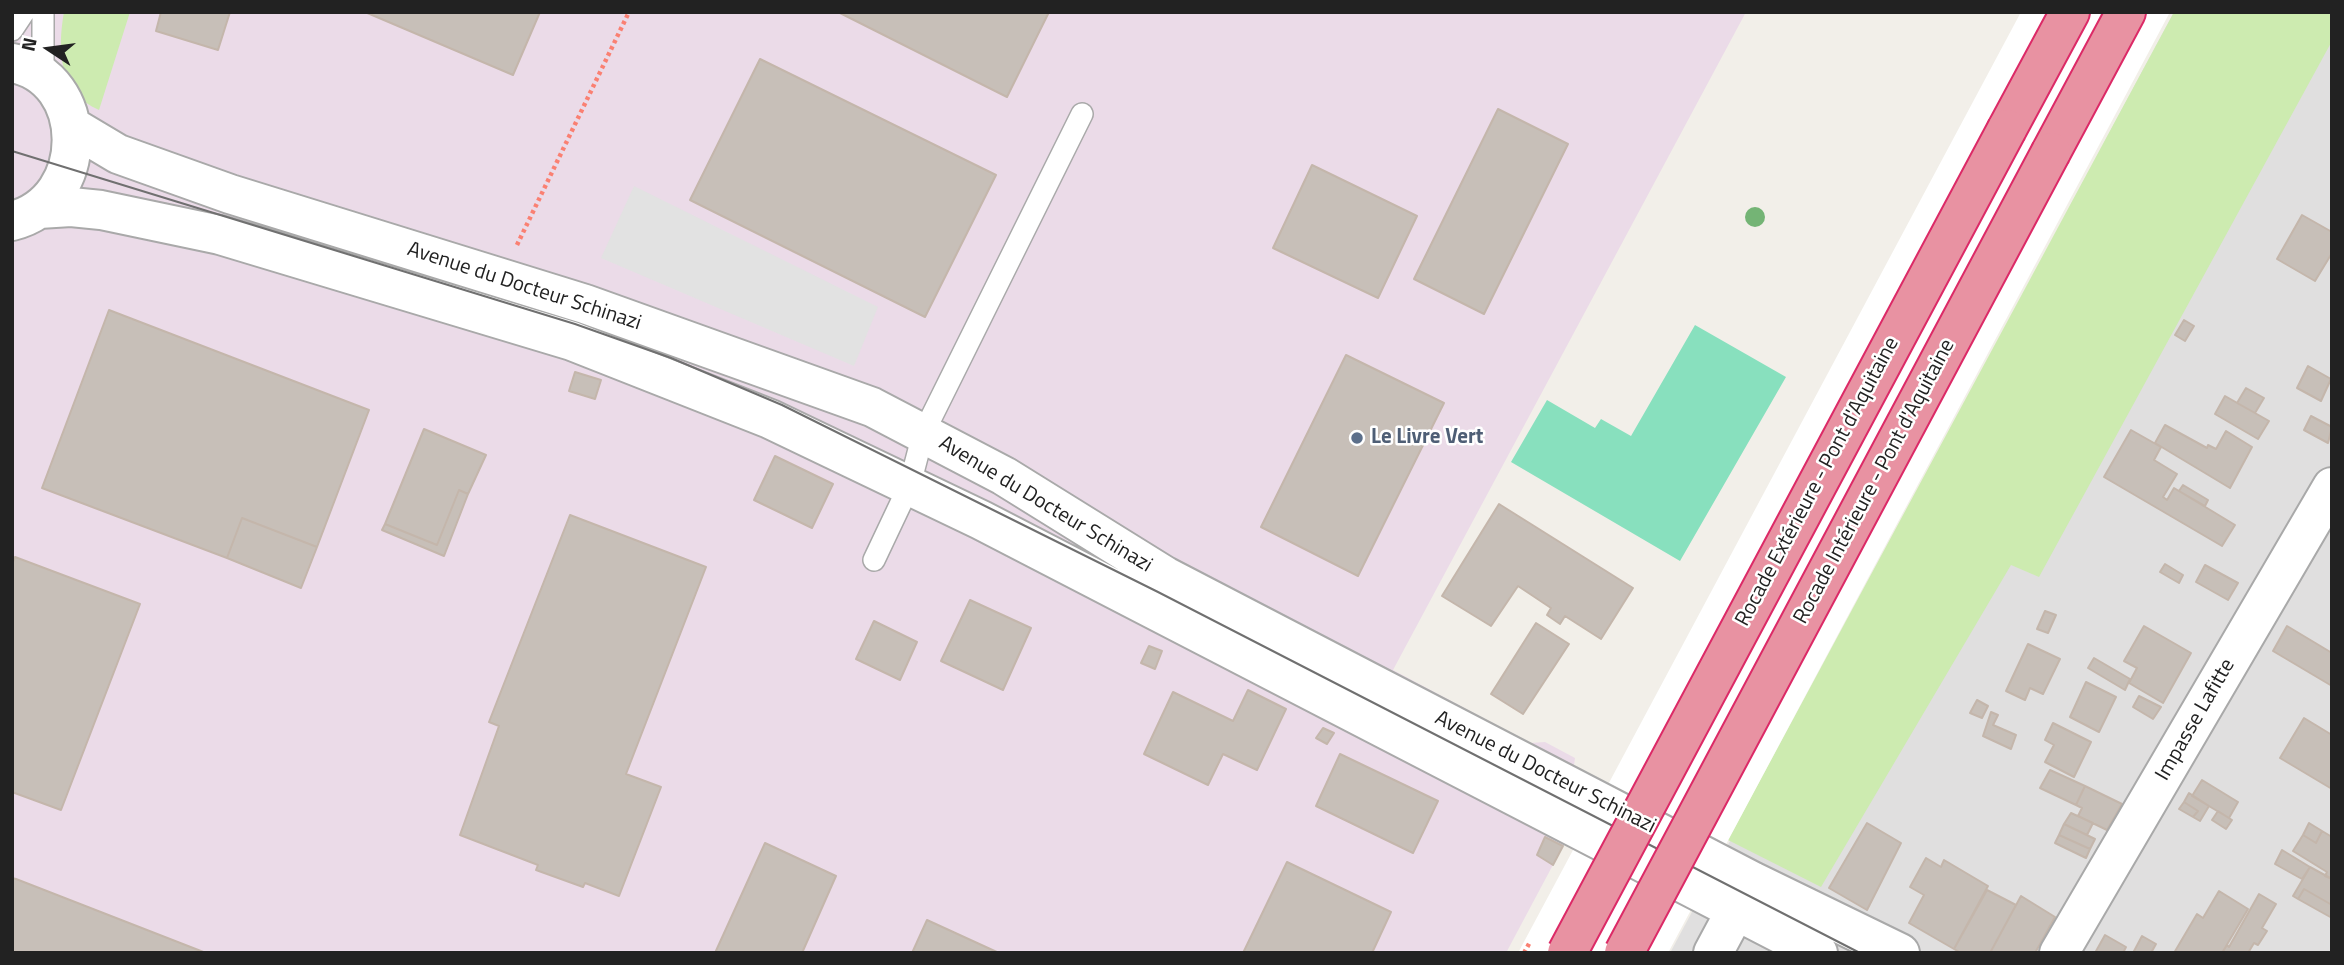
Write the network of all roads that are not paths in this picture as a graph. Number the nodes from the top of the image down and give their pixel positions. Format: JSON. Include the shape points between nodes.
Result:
{"nodes":[{"id":1,"x":24,"y":12,"type":"edge"},
{"id":2,"x":43,"y":12,"type":"edge"},
{"id":3,"x":2070,"y":12,"type":"edge"},
{"id":4,"x":2126,"y":12,"type":"edge"},
{"id":5,"x":12,"y":30,"type":"edge"},
{"id":6,"x":28,"y":70,"type":"edge"},
{"id":7,"x":1082,"y":114,"type":"dead end"},
{"id":8,"x":71,"y":126,"type":"junction"},
{"id":9,"x":26,"y":215,"type":"edge"},
{"id":10,"x":923,"y":433,"type":"junction"},
{"id":11,"x":910,"y":484,"type":"junction"},
{"id":12,"x":2332,"y":486,"type":"edge"},
{"id":13,"x":874,"y":560,"type":"dead end"},
{"id":14,"x":1735,"y":912,"type":"junction"},
{"id":15,"x":1567,"y":953,"type":"edge"},
{"id":16,"x":1624,"y":953,"type":"edge"},
{"id":17,"x":1713,"y":953,"type":"edge"},
{"id":18,"x":1818,"y":953,"type":"edge"},
{"id":19,"x":1900,"y":953,"type":"edge"},
{"id":20,"x":2059,"y":953,"type":"edge"}],
"edges":[{"from":1,"to":5,"type":"lane"},
{"from":2,"to":6,"type":"lane"},
{"from":3,"to":15,"type":"highway","name":"Rocade Extérieure - Pont d'Aquitaine","bridge":true},
{"from":4,"to":16,"type":"highway","name":"Rocade Intérieure - Pont d'Aquitaine","bridge":true},
{"from":6,"to":8,"type":"street","via":[[61,100]]},
{"from":7,"to":10,"type":"lane"},
{"from":8,"to":9,"type":"street","via":[[69,168],[57,191]]},
{"from":8,"to":10,"type":"street","name":"Avenue du Docteur Schinazi","via":[[118,153],[230,194],[585,303],[844,396]]},
{"from":9,"to":11,"type":"street","name":"Avenue du Docteur Schinazi","via":[[71,207],[101,210],[220,235],[572,341],[780,423]]},
{"from":10,"to":11,"type":"lane"},
{"from":10,"to":19,"type":"street","name":"Avenue du Docteur Schinazi","via":[[1004,476],[1165,576]]},
{"from":11,"to":13,"type":"lane"},
{"from":11,"to":14,"type":"street","name":"Avenue du Docteur Schinazi"},
{"from":12,"to":20,"type":"street","name":"Impasse Lafitte"},
{"from":14,"to":17,"type":"street"},
{"from":14,"to":18,"type":"street","name":"Avenue du Docteur Schinazi"}]}
